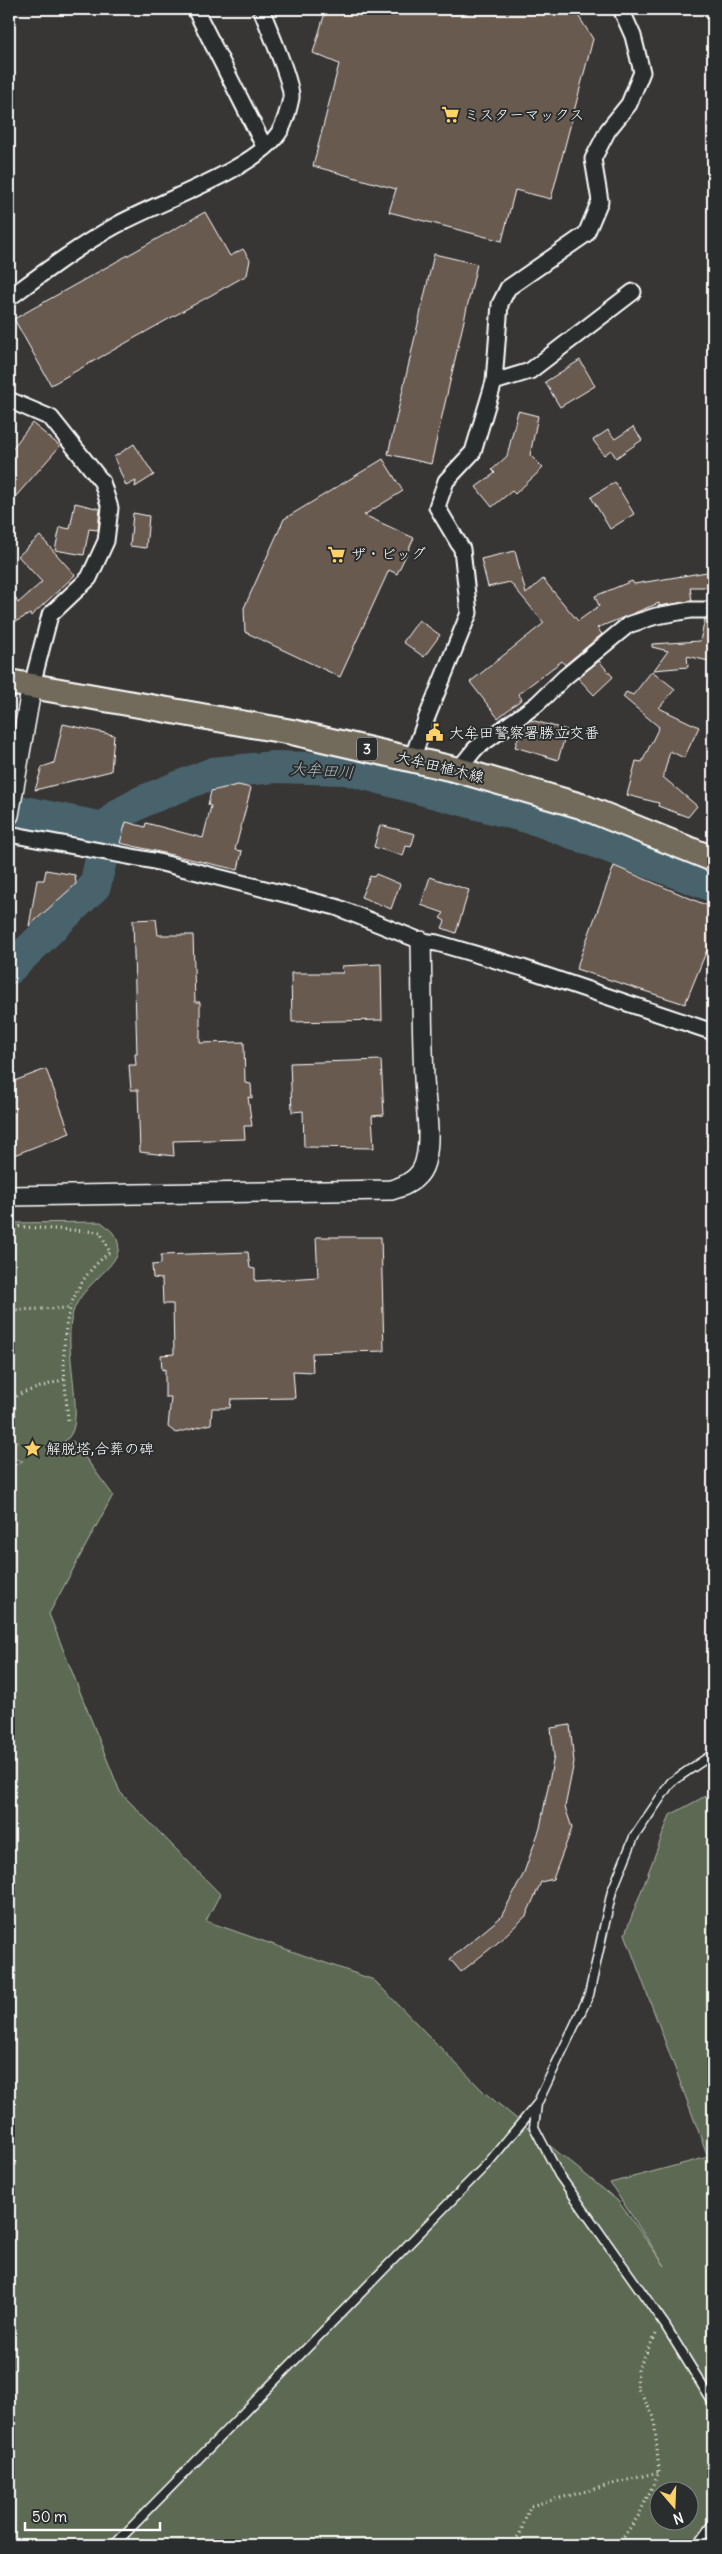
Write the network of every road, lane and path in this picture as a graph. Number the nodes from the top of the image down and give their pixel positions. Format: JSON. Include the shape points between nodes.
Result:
{"nodes":[{"id":1,"x":195,"y":9,"type":"edge"},
{"id":2,"x":261,"y":9,"type":"edge"},
{"id":3,"x":621,"y":9,"type":"edge"},
{"id":4,"x":265,"y":148,"type":"junction"},
{"id":5,"x":633,"y":292,"type":"dead end"},
{"id":6,"x":9,"y":298,"type":"edge"},
{"id":7,"x":494,"y":382,"type":"junction"},
{"id":8,"x":12,"y":406,"type":"edge"},
{"id":9,"x":713,"y":610,"type":"edge"},
{"id":10,"x":9,"y":682,"type":"edge"},
{"id":11,"x":32,"y":685,"type":"junction"},
{"id":12,"x":412,"y":759,"type":"junction"},
{"id":13,"x":458,"y":770,"type":"junction"},
{"id":14,"x":9,"y":815,"type":"edge"},
{"id":15,"x":9,"y":834,"type":"edge"},
{"id":16,"x":713,"y":859,"type":"edge"},
{"id":17,"x":422,"y":941,"type":"junction"},
{"id":18,"x":713,"y":1032,"type":"edge"},
{"id":19,"x":9,"y":1196,"type":"edge"},
{"id":20,"x":9,"y":1226,"type":"edge"},
{"id":21,"x":68,"y":1308,"type":"junction"},
{"id":22,"x":9,"y":1316,"type":"edge"},
{"id":23,"x":65,"y":1379,"type":"junction"},
{"id":24,"x":9,"y":1399,"type":"edge"},
{"id":25,"x":68,"y":1420,"type":"dead end"},
{"id":26,"x":9,"y":1437,"type":"edge"},
{"id":27,"x":18,"y":1442,"type":"dead end"},
{"id":28,"x":713,"y":1754,"type":"edge"},
{"id":29,"x":537,"y":2104,"type":"junction"},
{"id":30,"x":665,"y":2324,"type":"junction"},
{"id":31,"x":713,"y":2403,"type":"edge"},
{"id":32,"x":659,"y":2472,"type":"junction"},
{"id":33,"x":713,"y":2523,"type":"edge"},
{"id":34,"x":114,"y":2545,"type":"edge"},
{"id":35,"x":511,"y":2545,"type":"edge"},
{"id":36,"x":618,"y":2545,"type":"edge"},
{"id":37,"x":698,"y":2545,"type":"edge"}],
"edges":[{"from":1,"to":4,"type":"street"},
{"from":2,"to":4,"type":"street","via":[[291,96],[279,133]]},
{"from":3,"to":7,"type":"street","via":[[633,36],[642,72],[629,104],[608,130],[594,159],[600,202],[586,234],[508,288],[500,304]]},
{"from":4,"to":6,"type":"street","via":[[244,163],[116,225],[76,249]]},
{"from":5,"to":7,"type":"street","via":[[530,371]]},
{"from":7,"to":12,"type":"street","via":[[473,452],[446,482],[436,507],[462,549],[469,614]]},
{"from":8,"to":11,"type":"street","via":[[51,418],[102,482],[110,508],[106,541],[89,578],[50,615]]},
{"from":9,"to":13,"type":"street","via":[[656,616],[628,625],[537,704],[475,749]]},
{"from":10,"to":11,"type":"main road","name":"大牟田植木線","number":"3"},
{"from":11,"to":12,"type":"main road","name":"大牟田植木線","number":"3","via":[[292,732]]},
{"from":11,"to":14,"type":"street"},
{"from":12,"to":13,"type":"main road","name":"大牟田植木線","number":"3"},
{"from":13,"to":16,"type":"main road","name":"大牟田植木線","number":"3","via":[[581,806]]},
{"from":15,"to":17,"type":"street","via":[[154,861],[336,907]]},
{"from":17,"to":18,"type":"street","via":[[523,968]]},
{"from":17,"to":19,"type":"street","via":[[427,1140],[425,1163],[418,1176],[406,1186],[391,1190]]},
{"from":20,"to":21,"type":"path","via":[[100,1232],[110,1252],[85,1276]]},
{"from":21,"to":22,"type":"path","via":[[15,1310]]},
{"from":21,"to":23,"type":"path","via":[[63,1343]]},
{"from":23,"to":24,"type":"path"},
{"from":23,"to":25,"type":"path"},
{"from":26,"to":27,"type":"path"},
{"from":28,"to":29,"type":"lane","via":[[671,1782],[634,1837],[612,1891],[589,1995]]},
{"from":29,"to":30,"type":"lane","via":[[534,2127],[559,2175]]},
{"from":29,"to":34,"type":"lane","via":[[488,2163]]},
{"from":30,"to":31,"type":"lane"},
{"from":30,"to":32,"type":"path","via":[[652,2338],[638,2369],[637,2387],[654,2417]]},
{"from":32,"to":35,"type":"path","via":[[530,2506],[520,2534]]},
{"from":32,"to":36,"type":"path","via":[[639,2516]]},
{"from":33,"to":37,"type":"lane"}]}
